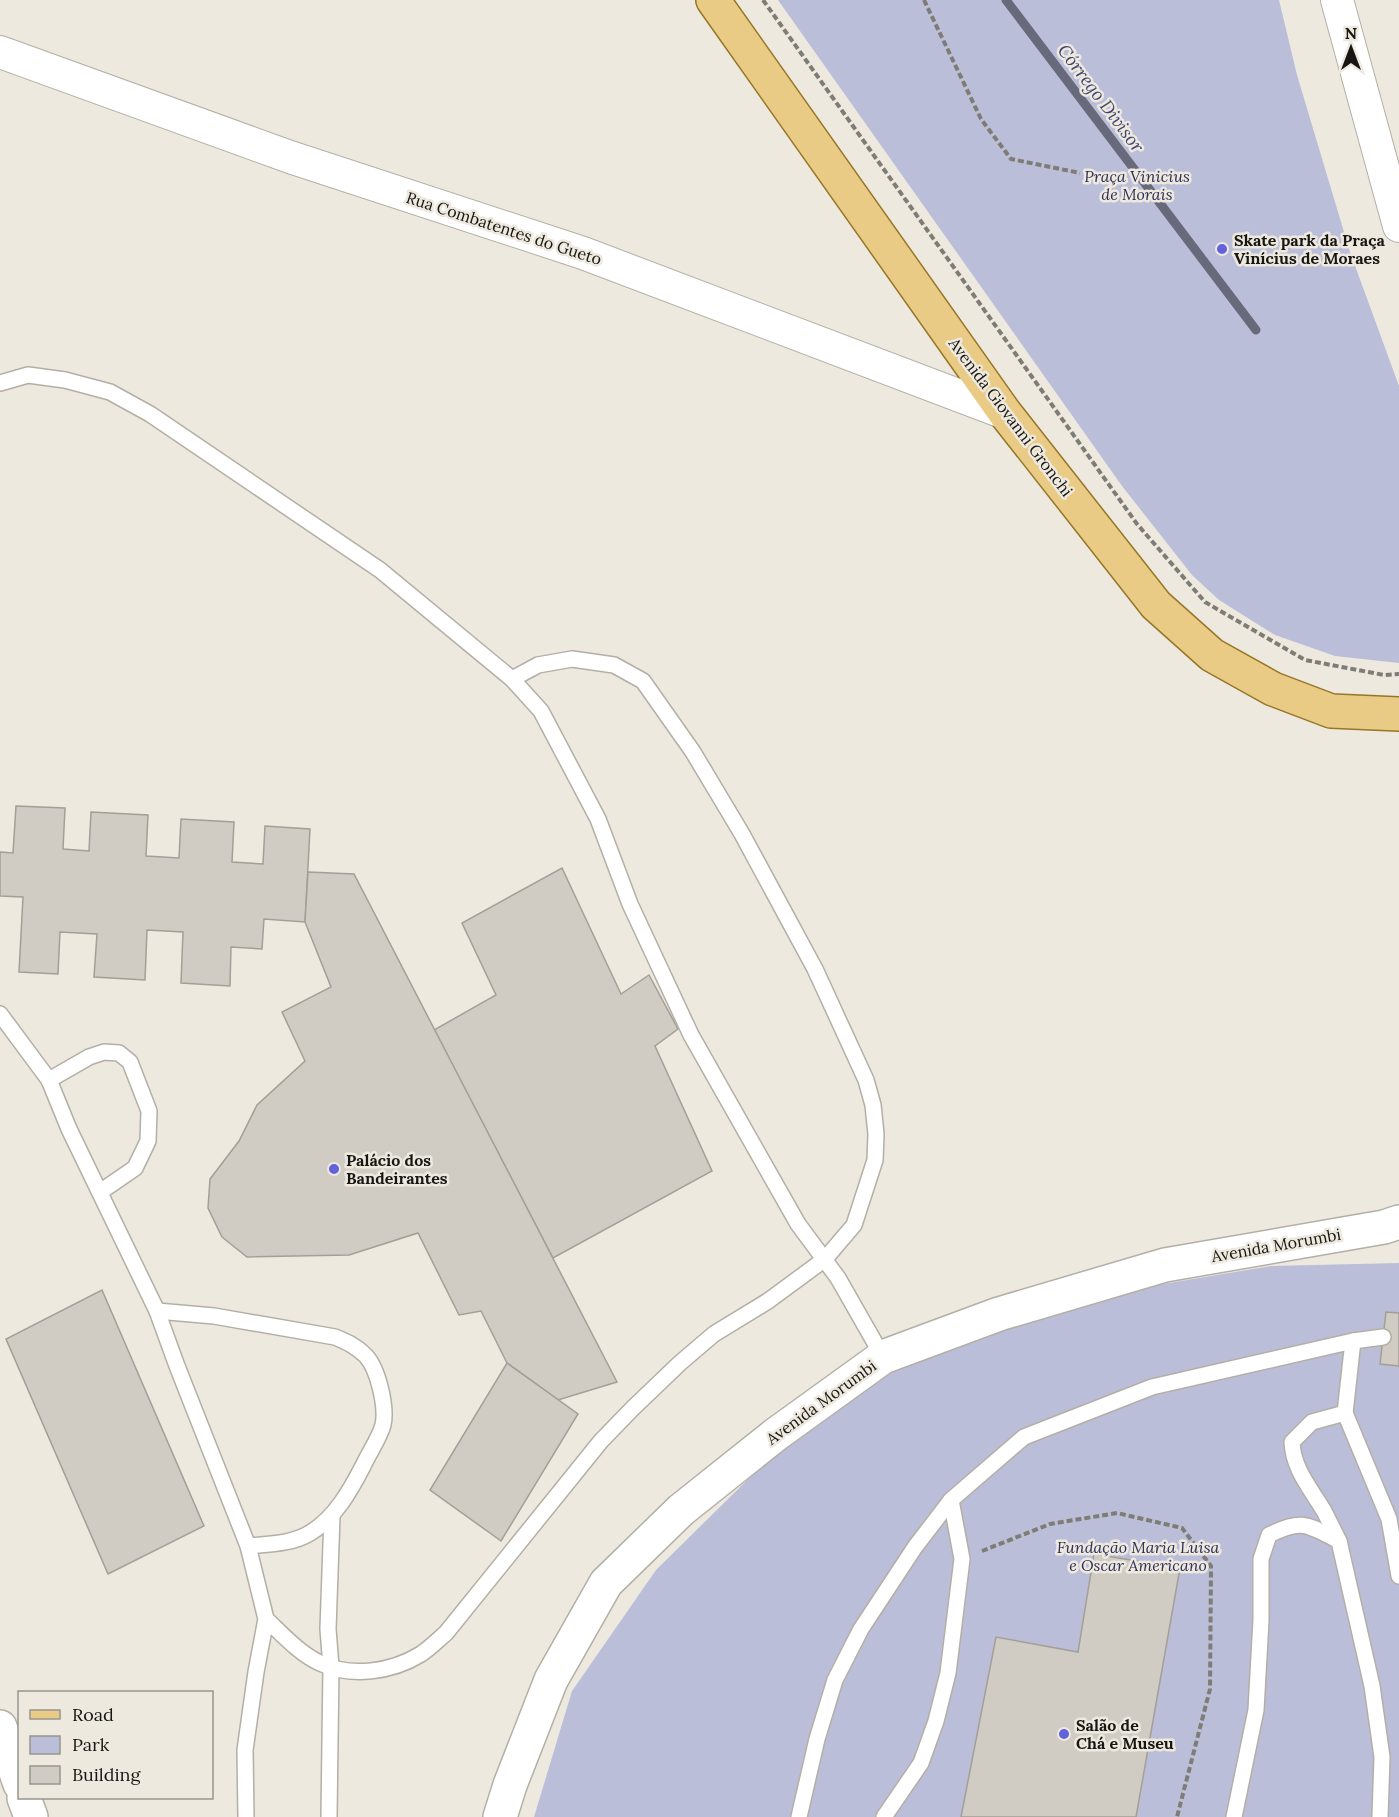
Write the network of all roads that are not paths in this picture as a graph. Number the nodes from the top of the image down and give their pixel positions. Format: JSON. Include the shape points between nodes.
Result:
{"nodes":[{"id":1,"x":713,"y":0,"type":"edge"},
{"id":2,"x":1337,"y":0,"type":"edge"},
{"id":3,"x":0,"y":52,"type":"edge"},
{"id":4,"x":1399,"y":226,"type":"edge"},
{"id":5,"x":0,"y":383,"type":"edge"},
{"id":6,"x":1005,"y":413,"type":"junction"},
{"id":7,"x":512,"y":679,"type":"junction"},
{"id":8,"x":1399,"y":714,"type":"edge"},
{"id":9,"x":0,"y":1014,"type":"edge"},
{"id":10,"x":48,"y":1080,"type":"junction"},
{"id":11,"x":100,"y":1192,"type":"junction"},
{"id":12,"x":1394,"y":1227,"type":"edge"},
{"id":13,"x":825,"y":1259,"type":"junction"},
{"id":14,"x":157,"y":1311,"type":"junction"},
{"id":15,"x":1383,"y":1337,"type":"dead end"},
{"id":16,"x":1353,"y":1341,"type":"junction"},
{"id":17,"x":883,"y":1357,"type":"junction"},
{"id":18,"x":1345,"y":1413,"type":"junction"},
{"id":19,"x":951,"y":1500,"type":"junction"},
{"id":20,"x":332,"y":1516,"type":"junction"},
{"id":21,"x":1339,"y":1541,"type":"junction"},
{"id":22,"x":248,"y":1546,"type":"junction"},
{"id":23,"x":1399,"y":1576,"type":"edge"},
{"id":24,"x":266,"y":1619,"type":"junction"},
{"id":25,"x":331,"y":1667,"type":"junction"},
{"id":26,"x":0,"y":1727,"type":"edge"},
{"id":27,"x":18,"y":1778,"type":"edge"},
{"id":28,"x":25,"y":1799,"type":"edge"},
{"id":29,"x":31,"y":1817,"type":"edge"},
{"id":30,"x":246,"y":1817,"type":"edge"},
{"id":31,"x":329,"y":1817,"type":"edge"},
{"id":32,"x":500,"y":1817,"type":"edge"},
{"id":33,"x":799,"y":1817,"type":"edge"},
{"id":34,"x":884,"y":1817,"type":"edge"},
{"id":35,"x":1234,"y":1817,"type":"edge"},
{"id":36,"x":1380,"y":1817,"type":"edge"}],
"edges":[{"from":1,"to":6,"type":"main road","name":"Avenida Giovanni Gronchi"},
{"from":2,"to":4,"type":"street"},
{"from":3,"to":6,"type":"street","name":"Rua Combatentes do Gueto","via":[[290,157],[582,253]]},
{"from":5,"to":7,"type":"lane","via":[[28,375],[65,380],[110,392],[150,414],[380,570]]},
{"from":6,"to":8,"type":"main road","name":"Avenida Giovanni Gronchi","via":[[1156,605],[1212,655],[1273,688],[1332,711]]},
{"from":7,"to":13,"type":"lane","via":[[541,711],[571,764],[691,1035],[798,1224]]},
{"from":7,"to":13,"type":"lane","via":[[538,665],[572,659],[614,665],[643,681],[693,752],[748,844],[815,969],[866,1080],[873,1105],[875,1160],[867,1188],[854,1225]]},
{"from":9,"to":10,"type":"lane"},
{"from":10,"to":11,"type":"lane"},
{"from":10,"to":11,"type":"lane","via":[[104,1052],[119,1053],[130,1062],[149,1111],[148,1141],[135,1168]]},
{"from":11,"to":14,"type":"lane"},
{"from":12,"to":17,"type":"main road","name":"Avenida Morumbi","via":[[1165,1265],[999,1314]]},
{"from":13,"to":17,"type":"lane"},
{"from":13,"to":25,"type":"lane","via":[[714,1334],[633,1408],[601,1441],[446,1633],[423,1653],[394,1667],[366,1671]]},
{"from":14,"to":20,"type":"lane","via":[[214,1316],[335,1338],[353,1345],[368,1358],[385,1405],[383,1426]]},
{"from":14,"to":22,"type":"lane"},
{"from":15,"to":16,"type":"lane"},
{"from":16,"to":18,"type":"lane"},
{"from":16,"to":19,"type":"lane","via":[[1152,1387],[1024,1437]]},
{"from":17,"to":32,"type":"main road","name":"Avenida Morumbi","via":[[681,1510],[606,1583],[551,1680]]},
{"from":18,"to":21,"type":"lane","via":[[1312,1422],[1292,1442],[1293,1454],[1308,1487]]},
{"from":18,"to":23,"type":"lane","via":[[1389,1519]]},
{"from":19,"to":33,"type":"lane","via":[[861,1629],[835,1680]]},
{"from":19,"to":34,"type":"lane","via":[[962,1559],[948,1673],[921,1762]]},
{"from":20,"to":22,"type":"lane","via":[[310,1533],[287,1542]]},
{"from":20,"to":25,"type":"lane","via":[[328,1629]]},
{"from":21,"to":35,"type":"lane","via":[[1311,1526],[1290,1524],[1269,1535],[1261,1559],[1256,1710]]},
{"from":21,"to":36,"type":"lane","via":[[1379,1734]]},
{"from":22,"to":24,"type":"lane"},
{"from":24,"to":25,"type":"lane","via":[[318,1663]]},
{"from":24,"to":30,"type":"lane","via":[[245,1750]]},
{"from":25,"to":31,"type":"lane"},
{"from":26,"to":27,"type":"main road"},
{"from":28,"to":29,"type":"main road"}]}
